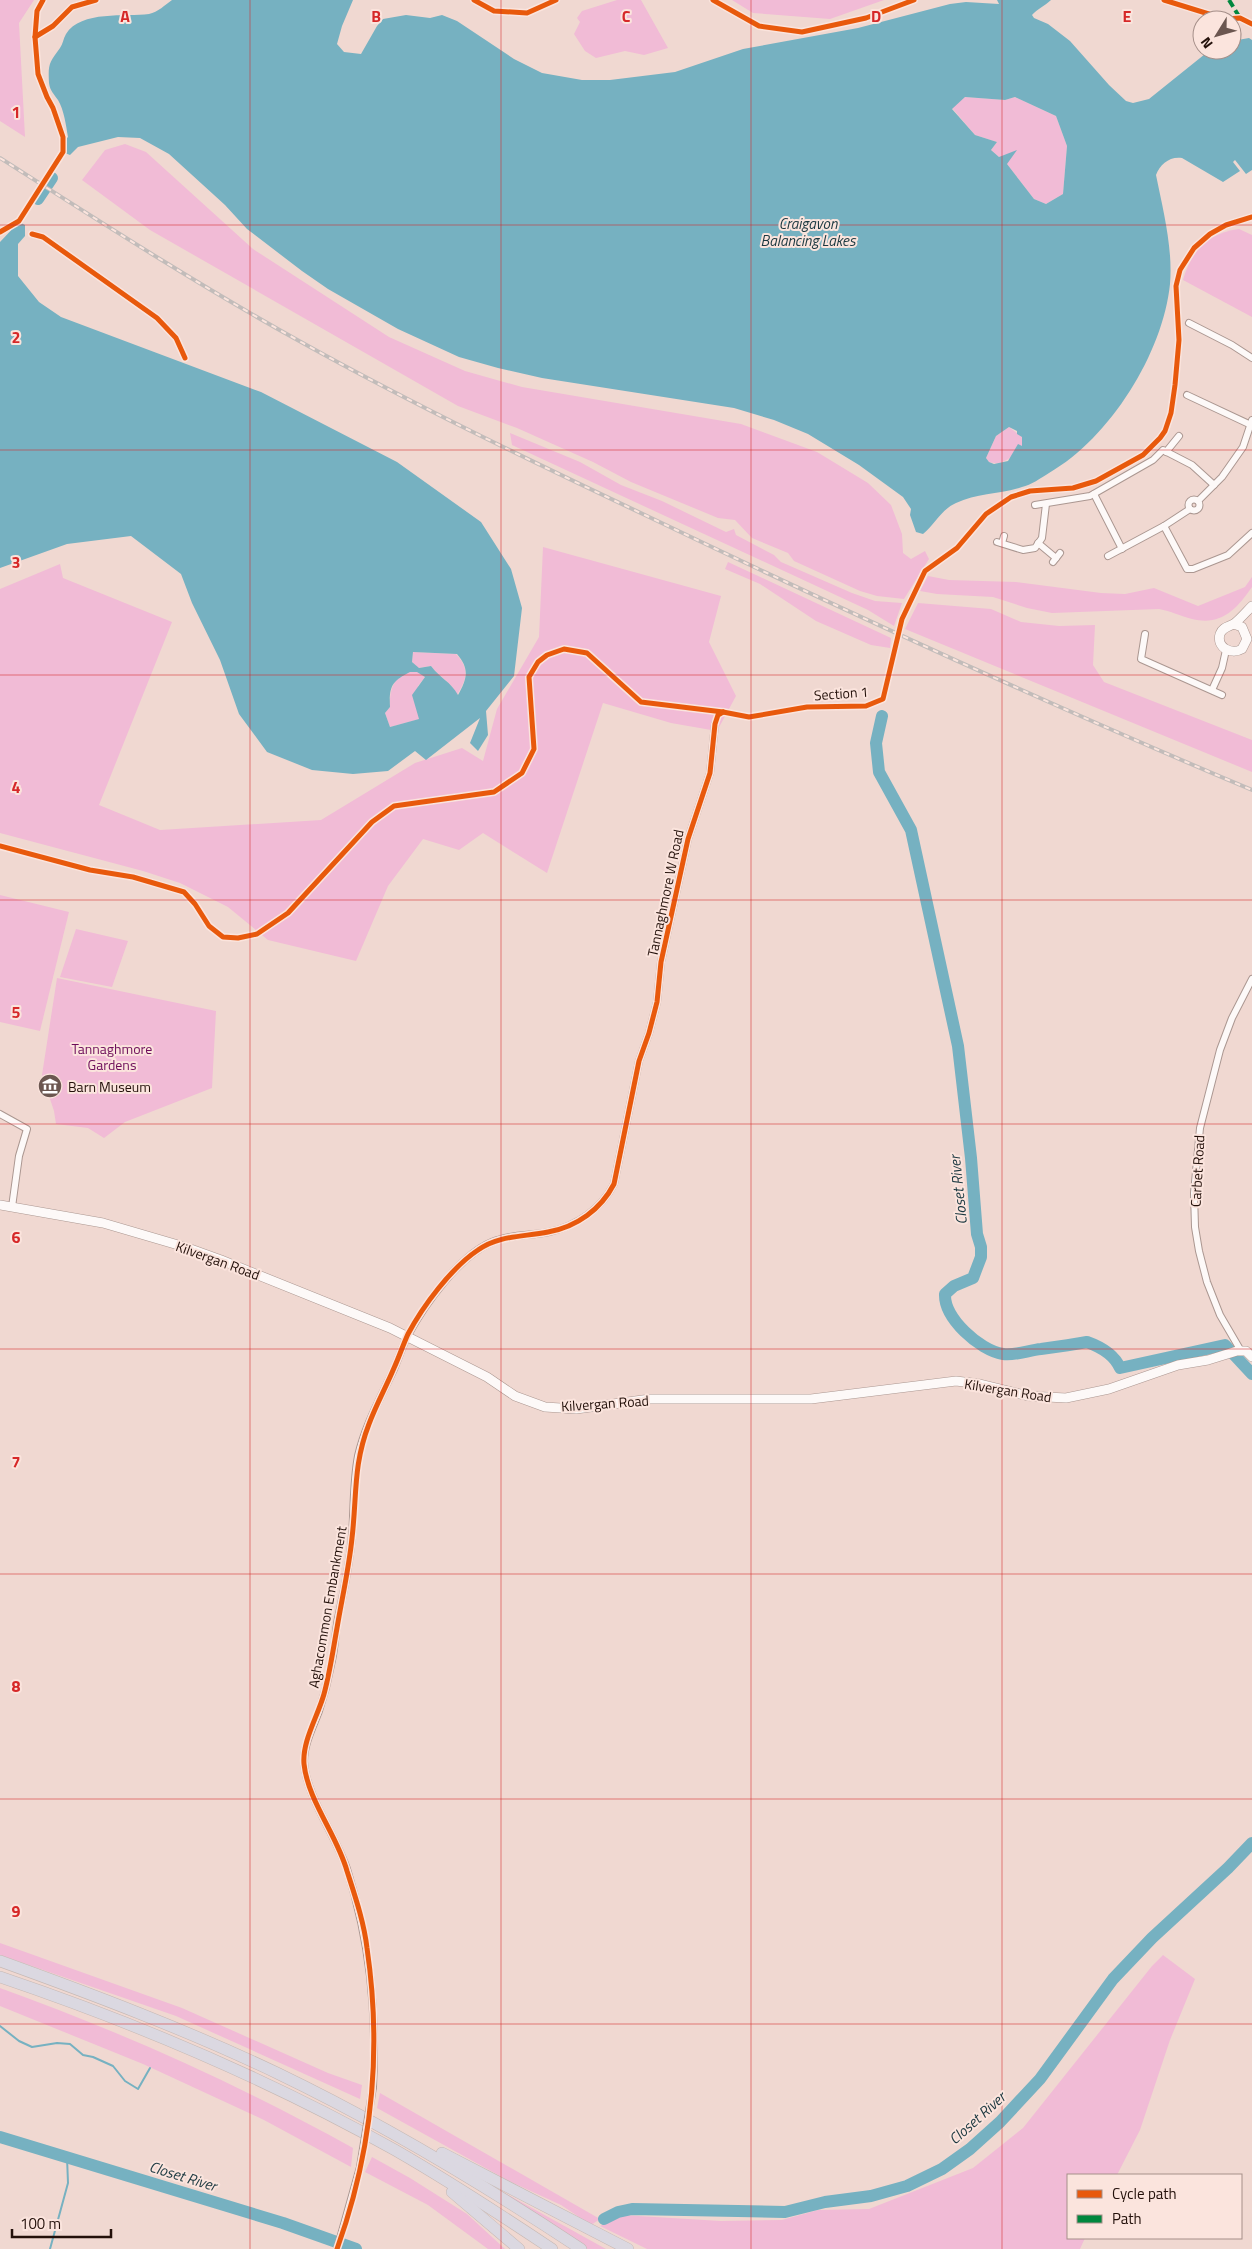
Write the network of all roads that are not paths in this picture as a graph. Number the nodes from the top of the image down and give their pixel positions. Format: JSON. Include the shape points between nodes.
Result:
{"nodes":[{"id":1,"x":1189,"y":323,"type":"dead end"},
{"id":2,"x":1252,"y":358,"type":"edge"},
{"id":3,"x":1188,"y":395,"type":"dead end"},
{"id":4,"x":1251,"y":423,"type":"edge"},
{"id":5,"x":1178,"y":436,"type":"dead end"},
{"id":6,"x":1249,"y":442,"type":"edge"},
{"id":7,"x":1166,"y":452,"type":"junction"},
{"id":8,"x":1214,"y":484,"type":"junction"},
{"id":9,"x":1094,"y":494,"type":"junction"},
{"id":10,"x":1046,"y":504,"type":"junction"},
{"id":11,"x":1035,"y":505,"type":"dead end"},
{"id":12,"x":1164,"y":526,"type":"junction"},
{"id":13,"x":1252,"y":533,"type":"edge"},
{"id":14,"x":1004,"y":536,"type":"dead end"},
{"id":15,"x":1038,"y":543,"type":"junction"},
{"id":16,"x":1122,"y":549,"type":"junction"},
{"id":17,"x":1108,"y":556,"type":"dead end"},
{"id":18,"x":1056,"y":558,"type":"dead end"},
{"id":19,"x":1252,"y":606,"type":"edge"},
{"id":20,"x":1234,"y":624,"type":"junction"},
{"id":21,"x":1145,"y":634,"type":"dead end"},
{"id":22,"x":1248,"y":637,"type":"edge"},
{"id":23,"x":1247,"y":649,"type":"edge"},
{"id":24,"x":1226,"y":650,"type":"junction"},
{"id":25,"x":1212,"y":690,"type":"junction"},
{"id":26,"x":1222,"y":695,"type":"dead end"},
{"id":27,"x":715,"y":724,"type":"dead end"},
{"id":28,"x":1252,"y":979,"type":"edge"},
{"id":29,"x":0,"y":1114,"type":"edge"},
{"id":30,"x":0,"y":1205,"type":"edge"},
{"id":31,"x":12,"y":1207,"type":"junction"},
{"id":32,"x":407,"y":1336,"type":"junction"},
{"id":33,"x":1239,"y":1351,"type":"junction"},
{"id":34,"x":1252,"y":1357,"type":"edge"},
{"id":35,"x":0,"y":1961,"type":"edge"},
{"id":36,"x":0,"y":1977,"type":"edge"},
{"id":37,"x":385,"y":2130,"type":"junction"},
{"id":38,"x":395,"y":2150,"type":"junction"},
{"id":39,"x":337,"y":2248,"type":"edge"},
{"id":40,"x":519,"y":2249,"type":"edge"},
{"id":41,"x":552,"y":2249,"type":"edge"},
{"id":42,"x":581,"y":2249,"type":"edge"},
{"id":43,"x":628,"y":2249,"type":"edge"}],
"edges":[{"from":1,"to":2,"type":"street"},
{"from":3,"to":4,"type":"street"},
{"from":4,"to":6,"type":"street"},
{"from":5,"to":7,"type":"street"},
{"from":6,"to":8,"type":"street"},
{"from":7,"to":8,"type":"street","via":[[1192,465]]},
{"from":7,"to":9,"type":"street","via":[[1163,450],[1153,460]]},
{"from":8,"to":12,"type":"street","via":[[1198,501],[1189,502],[1190,509]]},
{"from":9,"to":10,"type":"street"},
{"from":9,"to":16,"type":"street"},
{"from":10,"to":11,"type":"street"},
{"from":10,"to":15,"type":"street","via":[[1042,538]]},
{"from":12,"to":13,"type":"street","via":[[1187,569],[1228,555]]},
{"from":12,"to":16,"type":"street"},
{"from":14,"to":15,"type":"street","via":[[999,543],[1023,550],[1035,548]]},
{"from":15,"to":18,"type":"street"},
{"from":16,"to":17,"type":"street"},
{"from":19,"to":20,"type":"street"},
{"from":19,"to":22,"type":"street"},
{"from":20,"to":22,"type":"street"},
{"from":20,"to":24,"type":"street","via":[[1220,634]]},
{"from":21,"to":25,"type":"street","via":[[1141,659]]},
{"from":22,"to":23,"type":"street"},
{"from":23,"to":24,"type":"street"},
{"from":24,"to":25,"type":"street"},
{"from":25,"to":26,"type":"street"},
{"from":27,"to":32,"type":"street","name":"Tannaghmore W Road","via":[[710,773],[688,838],[661,962],[657,1002],[639,1061],[614,1184],[607,1198],[575,1223],[550,1232],[493,1241],[478,1249],[444,1283]]},
{"from":28,"to":33,"type":"street","name":"Carbet Road","via":[[1220,1050],[1200,1128],[1194,1193],[1195,1227],[1207,1282]]},
{"from":29,"to":31,"type":"street","via":[[27,1130],[19,1156]]},
{"from":30,"to":31,"type":"street","name":"Kilvergan Road"},
{"from":31,"to":32,"type":"street","name":"Kilvergan Road","via":[[103,1223],[185,1247]]},
{"from":32,"to":33,"type":"street","name":"Kilvergan Road","via":[[515,1396],[546,1407],[576,1409],[650,1399],[811,1399],[956,1382],[980,1384],[1028,1396],[1066,1398],[1109,1389],[1178,1365]]},
{"from":32,"to":39,"type":"street","name":"Aghacommon Embankment","bridge":true,"via":[[358,1455],[352,1536],[332,1663],[304,1760],[312,1794],[346,1866],[367,1946],[373,1998],[373,2087],[360,2167]]},
{"from":33,"to":34,"type":"street","via":[[1246,1351]]},
{"from":35,"to":37,"type":"highway","via":[[171,2026],[276,2073]]},
{"from":36,"to":38,"type":"highway","via":[[198,2054]]},
{"from":37,"to":42,"type":"highway","via":[[459,2171]]},
{"from":37,"to":43,"type":"highway","via":[[430,2147]]},
{"from":38,"to":40,"type":"highway","via":[[462,2200]]},
{"from":38,"to":41,"type":"highway"}]}
